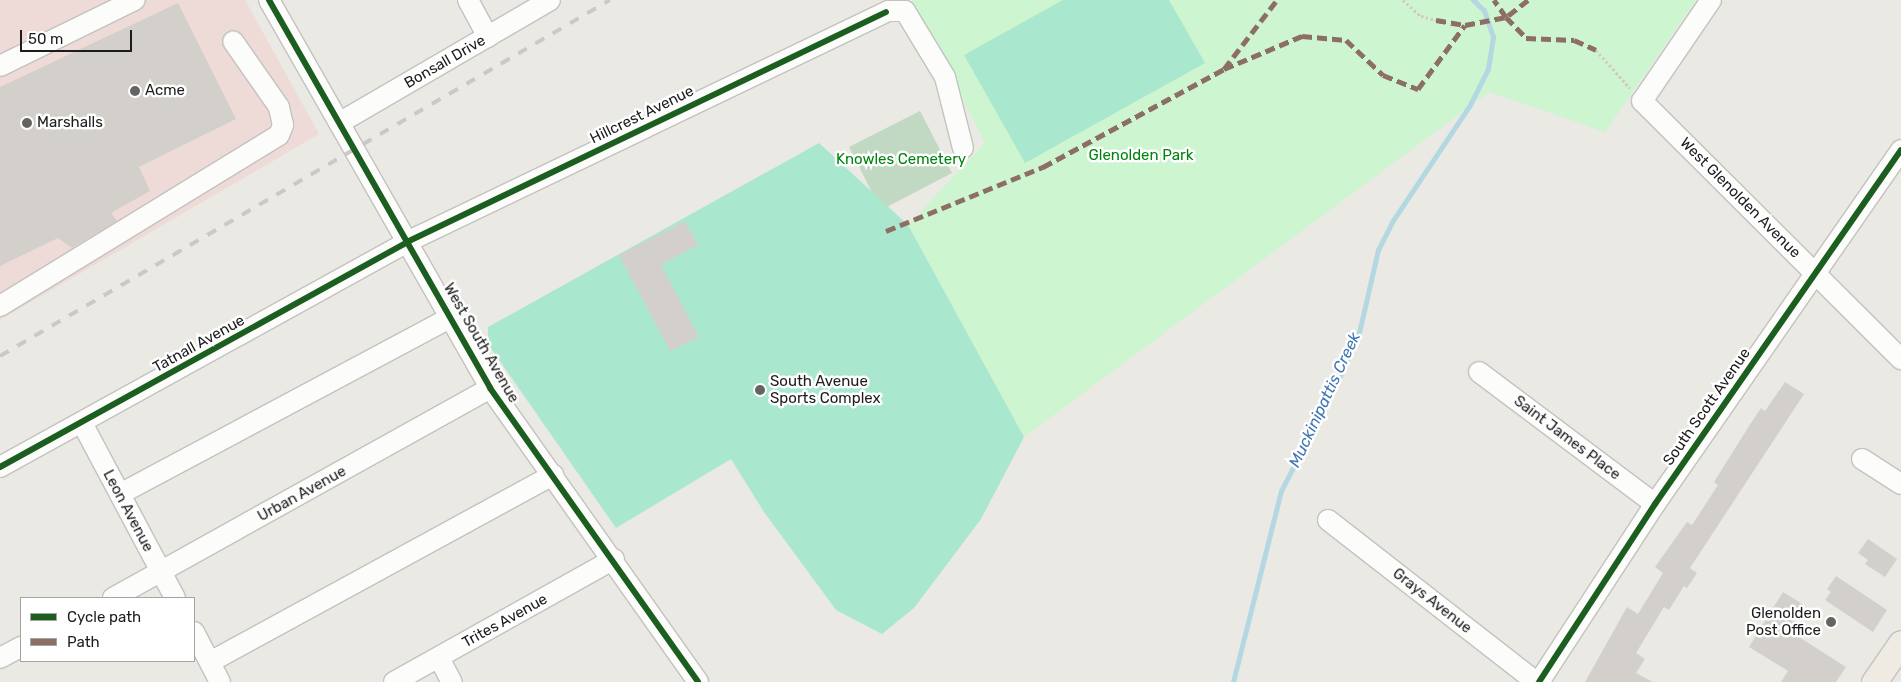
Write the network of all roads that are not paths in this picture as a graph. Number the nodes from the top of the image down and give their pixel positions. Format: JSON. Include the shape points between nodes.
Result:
{"nodes":[{"id":1,"x":135,"y":0,"type":"edge"},
{"id":2,"x":269,"y":0,"type":"edge"},
{"id":3,"x":468,"y":0,"type":"edge"},
{"id":4,"x":550,"y":0,"type":"edge"},
{"id":5,"x":1711,"y":0,"type":"edge"},
{"id":6,"x":488,"y":37,"type":"junction"},
{"id":7,"x":232,"y":41,"type":"dead end"},
{"id":8,"x":0,"y":66,"type":"edge"},
{"id":9,"x":339,"y":123,"type":"junction"},
{"id":10,"x":963,"y":148,"type":"dead end"},
{"id":11,"x":1901,"y":150,"type":"edge"},
{"id":12,"x":409,"y":241,"type":"junction"},
{"id":13,"x":1816,"y":274,"type":"junction"},
{"id":14,"x":0,"y":306,"type":"edge"},
{"id":15,"x":451,"y":317,"type":"junction"},
{"id":16,"x":1901,"y":359,"type":"edge"},
{"id":17,"x":1480,"y":372,"type":"dead end"},
{"id":18,"x":490,"y":388,"type":"junction"},
{"id":19,"x":82,"y":423,"type":"junction"},
{"id":20,"x":1862,"y":459,"type":"dead end"},
{"id":21,"x":0,"y":467,"type":"edge"},
{"id":22,"x":553,"y":475,"type":"junction"},
{"id":23,"x":1901,"y":484,"type":"edge"},
{"id":24,"x":120,"y":494,"type":"junction"},
{"id":25,"x":1655,"y":504,"type":"junction"},
{"id":26,"x":1328,"y":520,"type":"dead end"},
{"id":27,"x":614,"y":559,"type":"junction"},
{"id":28,"x":161,"y":573,"type":"junction"},
{"id":29,"x":115,"y":597,"type":"edge"},
{"id":30,"x":174,"y":597,"type":"edge"},
{"id":31,"x":195,"y":634,"type":"edge"},
{"id":32,"x":1901,"y":643,"type":"edge"},
{"id":33,"x":20,"y":648,"type":"edge"},
{"id":34,"x":0,"y":658,"type":"edge"},
{"id":35,"x":439,"y":658,"type":"junction"},
{"id":36,"x":210,"y":662,"type":"junction"},
{"id":37,"x":220,"y":682,"type":"edge"},
{"id":38,"x":394,"y":682,"type":"edge"},
{"id":39,"x":452,"y":682,"type":"edge"},
{"id":40,"x":698,"y":682,"type":"edge"},
{"id":41,"x":1537,"y":682,"type":"edge"},
{"id":42,"x":1874,"y":682,"type":"edge"}],
"edges":[{"from":1,"to":8,"type":"street"},
{"from":2,"to":9,"type":"street","name":"West South Avenue"},
{"from":3,"to":6,"type":"street"},
{"from":4,"to":6,"type":"street","name":"Bonsall Drive"},
{"from":5,"to":13,"type":"street","name":"West Glenolden Avenue","via":[[1642,101]]},
{"from":6,"to":9,"type":"street","name":"Bonsall Drive"},
{"from":7,"to":14,"type":"street","via":[[279,107],[283,125],[279,135]]},
{"from":9,"to":12,"type":"street","name":"West South Avenue"},
{"from":10,"to":12,"type":"street","name":"Hillcrest Avenue","via":[[944,77],[905,11],[886,12]]},
{"from":11,"to":13,"type":"street","name":"South Scott Avenue"},
{"from":12,"to":15,"type":"street","name":"West South Avenue"},
{"from":12,"to":19,"type":"street","name":"Tatnall Avenue"},
{"from":13,"to":16,"type":"street","name":"West Glenolden Avenue"},
{"from":13,"to":25,"type":"street","name":"South Scott Avenue"},
{"from":15,"to":18,"type":"street","name":"West South Avenue"},
{"from":15,"to":24,"type":"street"},
{"from":17,"to":25,"type":"street","name":"Saint James Place"},
{"from":18,"to":22,"type":"street","name":"West South Avenue"},
{"from":18,"to":28,"type":"street","name":"Urban Avenue"},
{"from":19,"to":21,"type":"street","name":"Tatnall Avenue"},
{"from":19,"to":24,"type":"street","name":"Leon Avenue"},
{"from":20,"to":23,"type":"street"},
{"from":22,"to":27,"type":"street","name":"West South Avenue"},
{"from":22,"to":36,"type":"street"},
{"from":24,"to":28,"type":"street","name":"Leon Avenue"},
{"from":25,"to":41,"type":"street","name":"South Scott Avenue"},
{"from":26,"to":41,"type":"street","name":"Grays Avenue"},
{"from":27,"to":35,"type":"street","name":"Trites Avenue"},
{"from":27,"to":40,"type":"street","name":"West South Avenue"},
{"from":28,"to":29,"type":"street","name":"Urban Avenue"},
{"from":28,"to":30,"type":"street","name":"Leon Avenue"},
{"from":31,"to":36,"type":"street"},
{"from":32,"to":42,"type":"main road"},
{"from":33,"to":34,"type":"street"},
{"from":35,"to":38,"type":"street","name":"Trites Avenue"},
{"from":35,"to":39,"type":"street"},
{"from":36,"to":37,"type":"street"}]}
